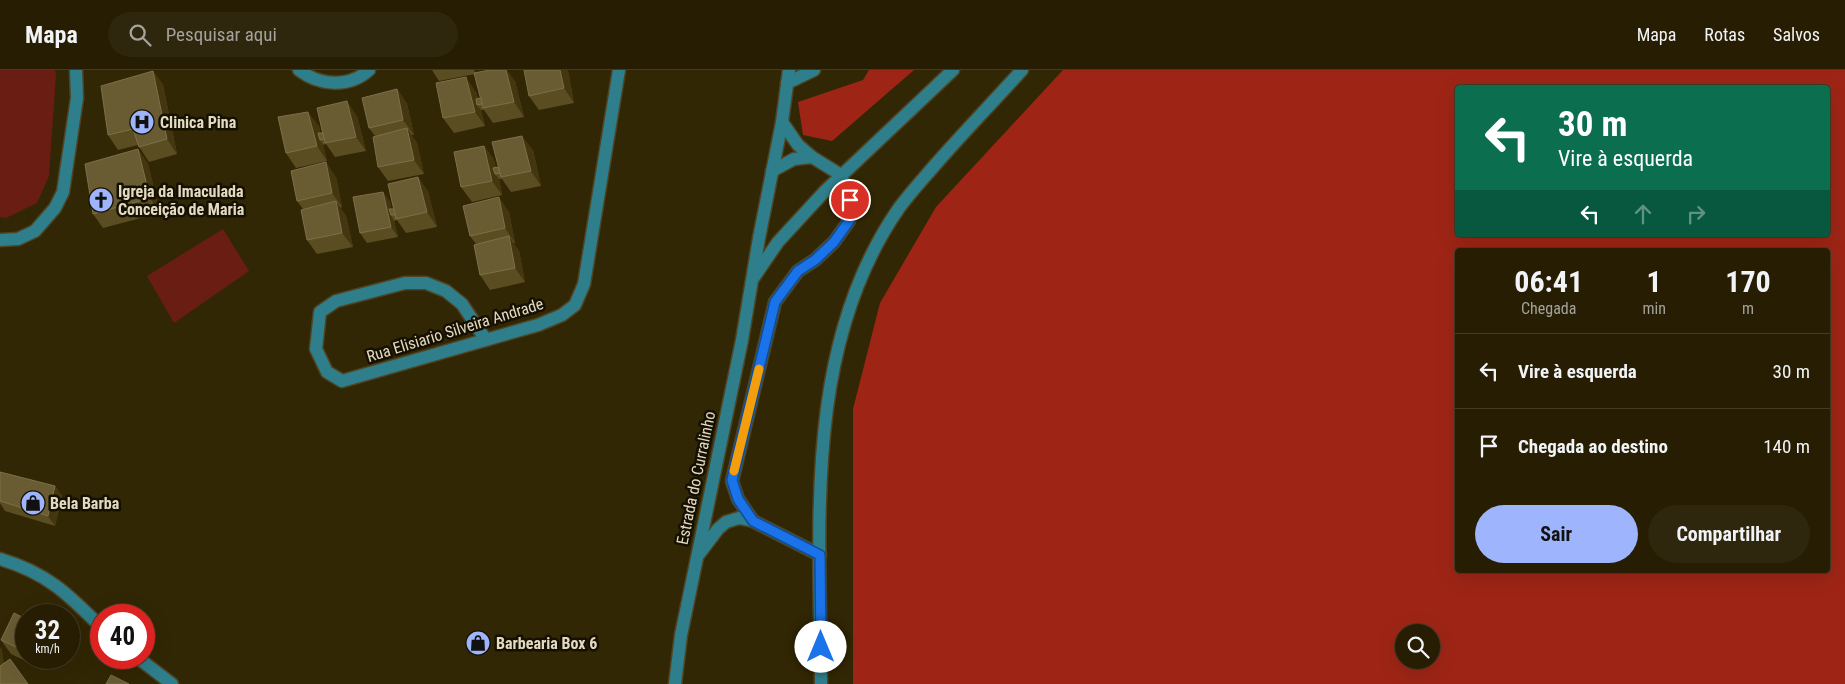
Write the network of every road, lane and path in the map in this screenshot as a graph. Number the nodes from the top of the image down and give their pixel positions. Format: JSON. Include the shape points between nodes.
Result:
{"nodes":[{"id":1,"x":76,"y":70,"type":"edge"},
{"id":2,"x":299,"y":70,"type":"edge"},
{"id":3,"x":369,"y":70,"type":"edge"},
{"id":4,"x":619,"y":70,"type":"edge"},
{"id":5,"x":789,"y":70,"type":"edge"},
{"id":6,"x":814,"y":70,"type":"edge"},
{"id":7,"x":953,"y":70,"type":"edge"},
{"id":8,"x":1022,"y":70,"type":"edge"},
{"id":9,"x":787,"y":83,"type":"junction"},
{"id":10,"x":782,"y":122,"type":"junction"},
{"id":11,"x":812,"y":157,"type":"junction"},
{"id":12,"x":772,"y":171,"type":"junction"},
{"id":13,"x":841,"y":175,"type":"junction"},
{"id":14,"x":0,"y":240,"type":"edge"},
{"id":15,"x":751,"y":280,"type":"junction"},
{"id":16,"x":486,"y":340,"type":"junction"},
{"id":17,"x":753,"y":521,"type":"junction"},
{"id":18,"x":820,"y":555,"type":"junction"},
{"id":19,"x":695,"y":558,"type":"junction"},
{"id":20,"x":0,"y":559,"type":"edge"},
{"id":21,"x":90,"y":616,"type":"edge"},
{"id":22,"x":152,"y":669,"type":"edge"},
{"id":23,"x":671,"y":683,"type":"edge"},
{"id":24,"x":172,"y":684,"type":"edge"},
{"id":25,"x":821,"y":684,"type":"edge"}],
"edges":[{"from":1,"to":14,"type":"street","via":[[77,98],[63,192],[55,208],[36,231],[18,239]]},
{"from":2,"to":3,"type":"street","via":[[324,83],[363,76]]},
{"from":4,"to":16,"type":"street","name":"Rua Elisiario Silveira Andrade","via":[[584,284],[575,305],[538,324]]},
{"from":5,"to":9,"type":"street"},
{"from":6,"to":9,"type":"street"},
{"from":7,"to":13,"type":"street"},
{"from":8,"to":18,"type":"street","via":[[899,208],[867,265],[842,332],[832,370],[822,466]]},
{"from":9,"to":10,"type":"street"},
{"from":10,"to":11,"type":"street","via":[[798,145]]},
{"from":10,"to":12,"type":"street"},
{"from":11,"to":12,"type":"street","via":[[794,159]]},
{"from":11,"to":13,"type":"street"},
{"from":12,"to":15,"type":"street","name":"Estrada do Curralinho"},
{"from":13,"to":15,"type":"street","via":[[778,242]]},
{"from":13,"to":17,"type":"street","via":[[850,200],[849,221],[834,242],[798,271],[775,302],[732,480],[738,499]]},
{"from":15,"to":19,"type":"street","name":"Estrada do Curralinho","via":[[742,340]]},
{"from":16,"to":16,"type":"street","name":"Rua Elisiario Silveira Andrade","via":[[342,381],[327,372],[316,349],[320,312],[336,302],[405,283],[426,283],[446,291],[462,304]]},
{"from":17,"to":18,"type":"street"},
{"from":17,"to":19,"type":"street","via":[[739,518],[726,522]]},
{"from":18,"to":25,"type":"street"},
{"from":19,"to":23,"type":"street","name":"Estrada do Curralinho"},
{"from":20,"to":21,"type":"street","via":[[48,579]]},
{"from":22,"to":24,"type":"street"}]}
